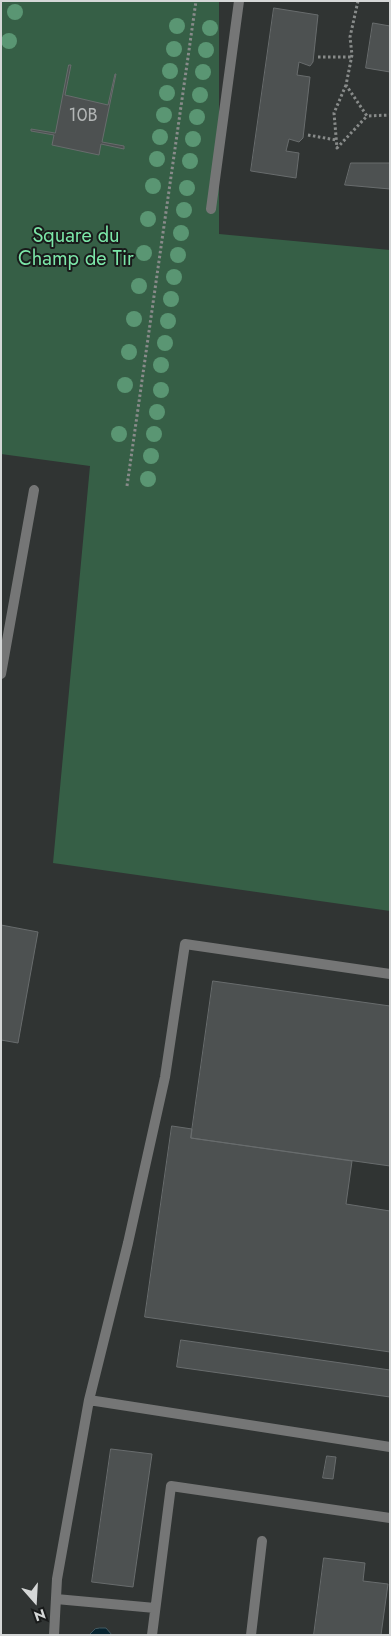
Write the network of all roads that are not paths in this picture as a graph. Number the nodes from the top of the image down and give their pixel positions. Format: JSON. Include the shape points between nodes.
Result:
{"nodes":[{"id":1,"x":239,"y":1,"type":"edge"},
{"id":2,"x":211,"y":209,"type":"dead end"},
{"id":3,"x":34,"y":490,"type":"dead end"},
{"id":4,"x":1,"y":674,"type":"edge"},
{"id":5,"x":390,"y":974,"type":"edge"},
{"id":6,"x":89,"y":1400,"type":"junction"},
{"id":7,"x":390,"y":1447,"type":"edge"},
{"id":8,"x":390,"y":1518,"type":"edge"},
{"id":9,"x":262,"y":1542,"type":"dead end"},
{"id":10,"x":56,"y":1599,"type":"junction"},
{"id":11,"x":155,"y":1608,"type":"junction"},
{"id":12,"x":54,"y":1635,"type":"edge"},
{"id":13,"x":152,"y":1635,"type":"edge"},
{"id":14,"x":251,"y":1635,"type":"edge"}],
"edges":[{"from":1,"to":2,"type":"street"},
{"from":3,"to":4,"type":"street"},
{"from":5,"to":6,"type":"street","via":[[185,944],[165,1077]]},
{"from":6,"to":7,"type":"street"},
{"from":6,"to":10,"type":"street"},
{"from":8,"to":11,"type":"street","via":[[171,1486]]},
{"from":9,"to":14,"type":"street"},
{"from":10,"to":11,"type":"street"},
{"from":10,"to":12,"type":"street"},
{"from":11,"to":13,"type":"street"}]}
